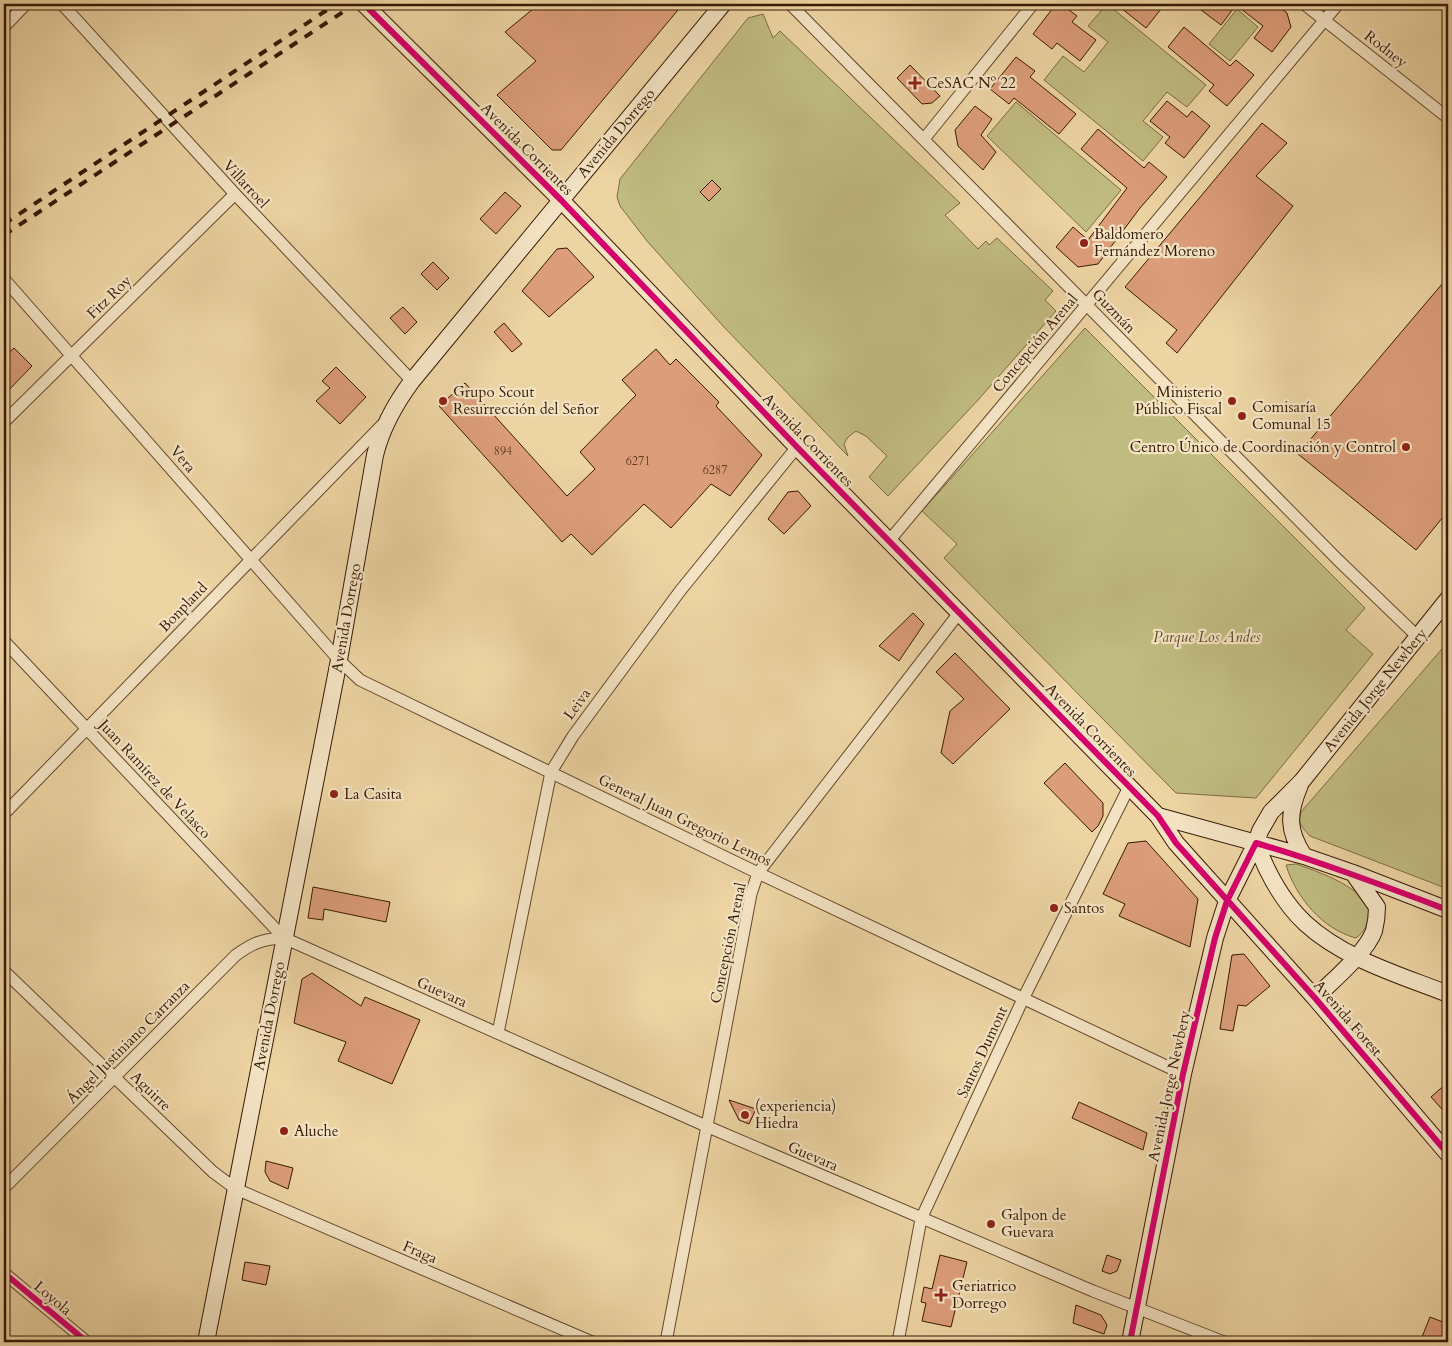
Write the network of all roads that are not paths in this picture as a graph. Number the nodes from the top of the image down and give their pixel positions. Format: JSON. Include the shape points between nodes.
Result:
{"nodes":[{"id":1,"x":26,"y":4,"type":"edge"},
{"id":2,"x":62,"y":4,"type":"edge"},
{"id":3,"x":364,"y":4,"type":"edge"},
{"id":4,"x":723,"y":4,"type":"edge"},
{"id":5,"x":790,"y":4,"type":"edge"},
{"id":6,"x":1034,"y":4,"type":"edge"},
{"id":7,"x":1304,"y":4,"type":"edge"},
{"id":8,"x":1338,"y":4,"type":"edge"},
{"id":9,"x":1325,"y":20,"type":"junction"},
{"id":10,"x":4,"y":27,"type":"edge"},
{"id":11,"x":1448,"y":118,"type":"edge"},
{"id":12,"x":924,"y":139,"type":"junction"},
{"id":13,"x":235,"y":194,"type":"junction"},
{"id":14,"x":561,"y":200,"type":"junction"},
{"id":15,"x":4,"y":279,"type":"edge"},
{"id":16,"x":1087,"y":305,"type":"junction"},
{"id":17,"x":71,"y":355,"type":"junction"},
{"id":18,"x":412,"y":381,"type":"junction"},
{"id":19,"x":4,"y":422,"type":"edge"},
{"id":20,"x":385,"y":422,"type":"junction"},
{"id":21,"x":797,"y":447,"type":"junction"},
{"id":22,"x":889,"y":541,"type":"junction"},
{"id":23,"x":251,"y":558,"type":"junction"},
{"id":24,"x":1448,"y":599,"type":"edge"},
{"id":25,"x":959,"y":613,"type":"junction"},
{"id":26,"x":1418,"y":637,"type":"junction"},
{"id":27,"x":4,"y":641,"type":"edge"},
{"id":28,"x":339,"y":660,"type":"junction"},
{"id":29,"x":87,"y":729,"type":"junction"},
{"id":30,"x":551,"y":772,"type":"junction"},
{"id":31,"x":1302,"y":781,"type":"junction"},
{"id":32,"x":1129,"y":787,"type":"junction"},
{"id":33,"x":4,"y":814,"type":"edge"},
{"id":34,"x":1158,"y":816,"type":"junction"},
{"id":35,"x":1256,"y":843,"type":"junction"},
{"id":36,"x":1304,"y":856,"type":"junction"},
{"id":37,"x":758,"y":872,"type":"junction"},
{"id":38,"x":1353,"y":873,"type":"junction"},
{"id":39,"x":1228,"y":901,"type":"junction"},
{"id":40,"x":1448,"y":910,"type":"edge"},
{"id":41,"x":284,"y":938,"type":"junction"},
{"id":42,"x":1356,"y":957,"type":"junction"},
{"id":43,"x":4,"y":971,"type":"edge"},
{"id":44,"x":1448,"y":994,"type":"edge"},
{"id":45,"x":1314,"y":998,"type":"junction"},
{"id":46,"x":1023,"y":999,"type":"junction"},
{"id":47,"x":498,"y":1034,"type":"junction"},
{"id":48,"x":1183,"y":1074,"type":"junction"},
{"id":49,"x":114,"y":1077,"type":"junction"},
{"id":50,"x":706,"y":1126,"type":"junction"},
{"id":51,"x":1448,"y":1154,"type":"edge"},
{"id":52,"x":4,"y":1188,"type":"edge"},
{"id":53,"x":236,"y":1189,"type":"junction"},
{"id":54,"x":921,"y":1219,"type":"junction"},
{"id":55,"x":4,"y":1273,"type":"edge"},
{"id":56,"x":1137,"y":1309,"type":"junction"},
{"id":57,"x":87,"y":1342,"type":"edge"},
{"id":58,"x":206,"y":1342,"type":"edge"},
{"id":59,"x":592,"y":1342,"type":"edge"},
{"id":60,"x":666,"y":1342,"type":"edge"},
{"id":61,"x":898,"y":1342,"type":"edge"},
{"id":62,"x":1130,"y":1342,"type":"edge"},
{"id":63,"x":1224,"y":1342,"type":"edge"}],
"edges":[{"from":1,"to":10,"type":"street"},
{"from":2,"to":13,"type":"street","name":"Villarroel"},
{"from":3,"to":14,"type":"main road","name":"Avenida Corrientes"},
{"from":4,"to":14,"type":"main road","name":"Avenida Dorrego"},
{"from":5,"to":12,"type":"street","name":"Guzmán"},
{"from":6,"to":12,"type":"street"},
{"from":7,"to":9,"type":"street","name":"Rodney"},
{"from":8,"to":9,"type":"street","name":"Concepción Arenal"},
{"from":9,"to":11,"type":"street","name":"Rodney"},
{"from":9,"to":16,"type":"street","name":"Concepción Arenal"},
{"from":12,"to":16,"type":"street","name":"Guzmán"},
{"from":13,"to":17,"type":"street","name":"Fitz Roy"},
{"from":13,"to":18,"type":"street","name":"Villarroel"},
{"from":14,"to":18,"type":"main road","name":"Avenida Dorrego"},
{"from":14,"to":21,"type":"main road","name":"Avenida Corrientes"},
{"from":15,"to":17,"type":"street","name":"Vera"},
{"from":16,"to":22,"type":"street","name":"Concepción Arenal"},
{"from":16,"to":26,"type":"street","name":"Guzmán"},
{"from":17,"to":19,"type":"street","name":"Fitz Roy"},
{"from":17,"to":23,"type":"street","name":"Vera"},
{"from":18,"to":20,"type":"main road","name":"Avenida Dorrego"},
{"from":20,"to":23,"type":"street","name":"Bonpland"},
{"from":20,"to":28,"type":"main road","name":"Avenida Dorrego","via":[[375,455]]},
{"from":21,"to":22,"type":"main road","name":"Avenida Corrientes"},
{"from":21,"to":30,"type":"street","name":"Leiva","via":[[680,591],[572,736]]},
{"from":22,"to":25,"type":"main road","name":"Avenida Corrientes"},
{"from":23,"to":28,"type":"street","name":"Vera"},
{"from":23,"to":29,"type":"street","name":"Bonpland"},
{"from":24,"to":26,"type":"main road","name":"Avenida Jorge Newbery"},
{"from":25,"to":32,"type":"main road","name":"Avenida Corrientes"},
{"from":25,"to":37,"type":"street","name":"Concepción Arenal"},
{"from":26,"to":31,"type":"main road","name":"Avenida Jorge Newbery"},
{"from":27,"to":29,"type":"street","name":"Juan Ramírez de Velasco"},
{"from":28,"to":30,"type":"street","name":"General Juan Gregorio Lemos","via":[[360,680]]},
{"from":28,"to":41,"type":"main road","name":"Avenida Dorrego"},
{"from":29,"to":33,"type":"street","name":"Bonpland"},
{"from":29,"to":41,"type":"street","name":"Juan Ramírez de Velasco"},
{"from":30,"to":37,"type":"street","name":"General Juan Gregorio Lemos"},
{"from":30,"to":47,"type":"street","name":"Leiva"},
{"from":31,"to":35,"type":"main road","name":"Avenida Jorge Newbery","via":[[1271,812]]},
{"from":31,"to":36,"type":"main road","name":"Avenida Jorge Newbery","via":[[1290,817],[1294,838]]},
{"from":32,"to":34,"type":"main road","name":"Avenida Corrientes"},
{"from":32,"to":46,"type":"street","name":"Santos Dumont"},
{"from":34,"to":35,"type":"main road","name":"Avenida Corrientes"},
{"from":34,"to":39,"type":"main road","name":"Avenida Corrientes","via":[[1176,843]]},
{"from":35,"to":36,"type":"main road","name":"Avenida Corrientes"},
{"from":35,"to":39,"type":"main road","name":"Avenida Jorge Newbery"},
{"from":35,"to":42,"type":"main road","via":[[1270,876],[1291,908],[1319,934]]},
{"from":36,"to":38,"type":"main road","name":"Avenida Corrientes"},
{"from":37,"to":46,"type":"street","name":"General Juan Gregorio Lemos"},
{"from":37,"to":50,"type":"street","name":"Concepción Arenal"},
{"from":38,"to":40,"type":"main road","name":"Avenida Corrientes"},
{"from":38,"to":42,"type":"main road","via":[[1377,907],[1374,932]]},
{"from":39,"to":45,"type":"main road","name":"Avenida Forest"},
{"from":39,"to":48,"type":"main road","name":"Avenida Jorge Newbery","via":[[1214,938]]},
{"from":41,"to":47,"type":"street","name":"Guevara"},
{"from":41,"to":49,"type":"street","name":"Ángel Justiniano Carranza","via":[[266,939],[236,955]]},
{"from":41,"to":53,"type":"main road","name":"Avenida Dorrego"},
{"from":42,"to":44,"type":"main road"},
{"from":42,"to":45,"type":"main road"},
{"from":43,"to":49,"type":"street","name":"Aguirre"},
{"from":45,"to":51,"type":"main road","name":"Avenida Forest"},
{"from":46,"to":48,"type":"street","name":"General Juan Gregorio Lemos"},
{"from":46,"to":54,"type":"street","name":"Santos Dumont"},
{"from":47,"to":50,"type":"street","name":"Guevara"},
{"from":48,"to":56,"type":"main road","name":"Avenida Jorge Newbery"},
{"from":49,"to":52,"type":"street","name":"Ángel Justiniano Carranza"},
{"from":49,"to":53,"type":"street","name":"Aguirre","via":[[213,1172]]},
{"from":50,"to":54,"type":"street","name":"Guevara"},
{"from":50,"to":60,"type":"street","name":"Concepción Arenal"},
{"from":53,"to":58,"type":"main road","name":"Avenida Dorrego"},
{"from":53,"to":59,"type":"street","name":"Fraga"},
{"from":54,"to":56,"type":"street","name":"Guevara"},
{"from":54,"to":61,"type":"street","name":"Santos Dumont"},
{"from":55,"to":57,"type":"street","name":"Loyola"},
{"from":56,"to":62,"type":"main road","name":"Avenida Jorge Newbery"},
{"from":56,"to":63,"type":"street","name":"Guevara"}]}
